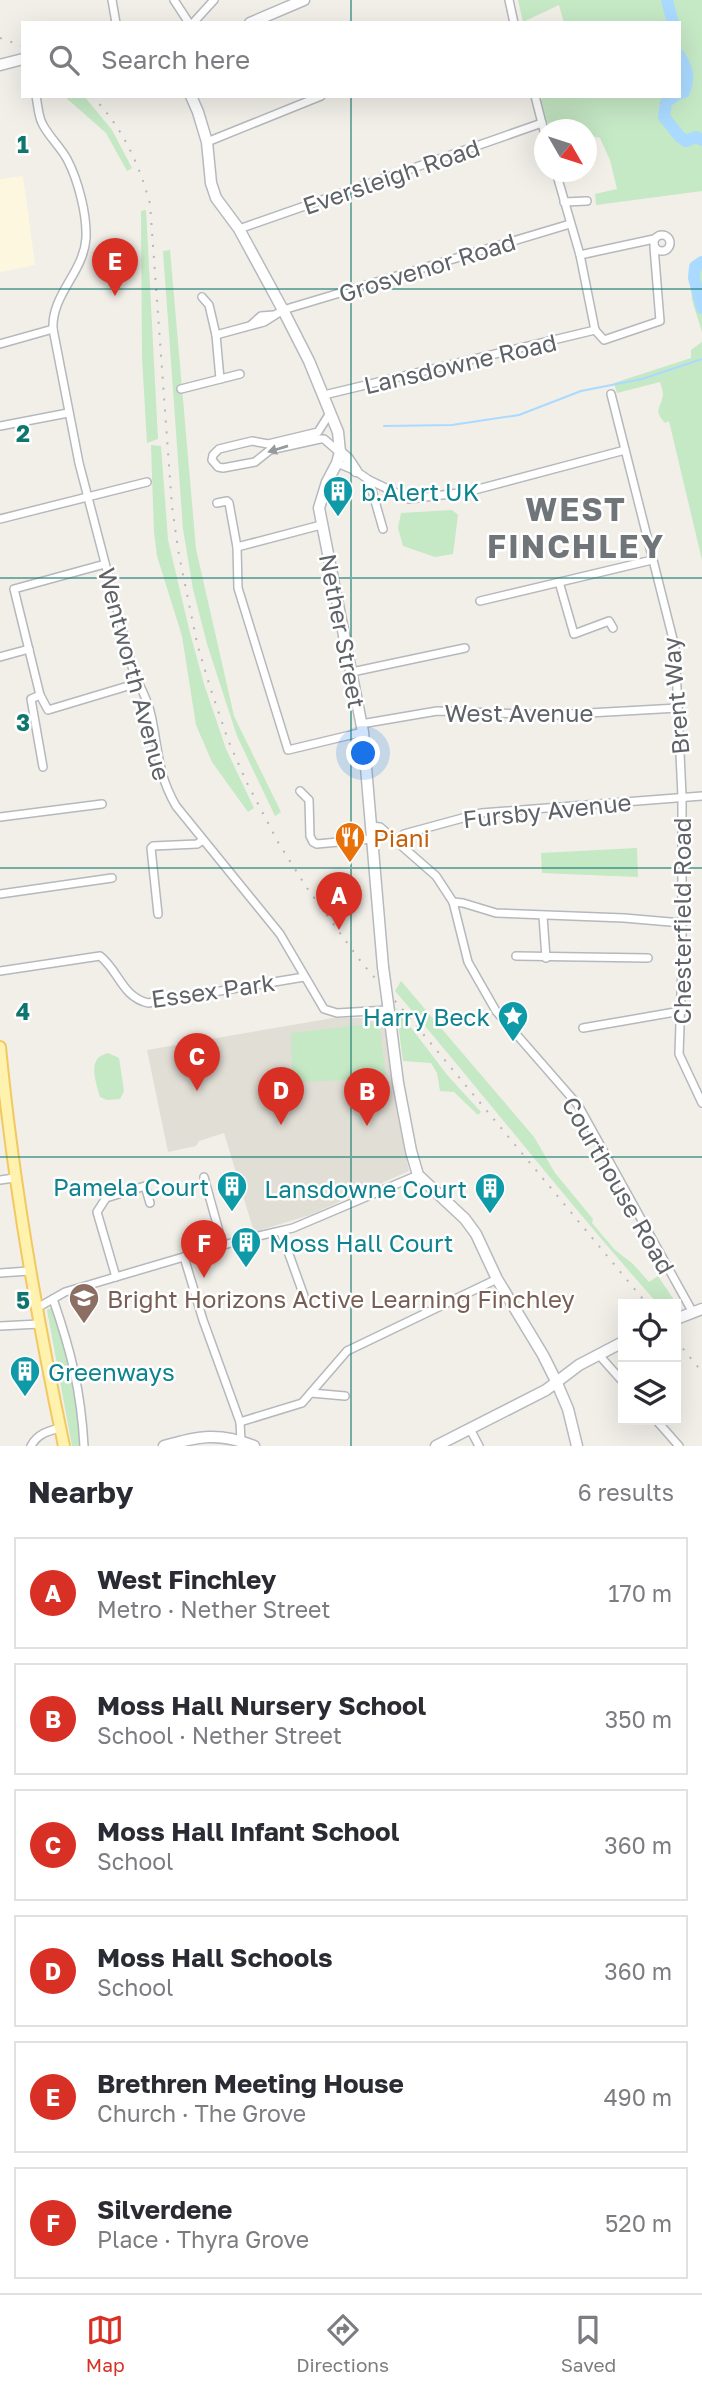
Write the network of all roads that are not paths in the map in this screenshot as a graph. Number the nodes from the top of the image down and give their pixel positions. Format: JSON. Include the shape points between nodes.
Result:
{"nodes":[{"id":1,"x":113,"y":0,"type":"edge"},
{"id":2,"x":174,"y":0,"type":"edge"},
{"id":3,"x":214,"y":0,"type":"edge"},
{"id":4,"x":304,"y":0,"type":"edge"},
{"id":5,"x":509,"y":0,"type":"edge"},
{"id":6,"x":116,"y":21,"type":"edge"},
{"id":7,"x":190,"y":21,"type":"edge"},
{"id":8,"x":193,"y":21,"type":"edge"},
{"id":9,"x":255,"y":21,"type":"edge"},
{"id":10,"x":514,"y":21,"type":"edge"},
{"id":11,"x":21,"y":60,"type":"edge"},
{"id":12,"x":0,"y":65,"type":"edge"},
{"id":13,"x":36,"y":98,"type":"edge"},
{"id":14,"x":192,"y":98,"type":"edge"},
{"id":15,"x":316,"y":98,"type":"edge"},
{"id":16,"x":536,"y":98,"type":"edge"},
{"id":17,"x":541,"y":119,"type":"edge"},
{"id":18,"x":534,"y":130,"type":"edge"},
{"id":19,"x":207,"y":142,"type":"junction"},
{"id":20,"x":559,"y":182,"type":"edge"},
{"id":21,"x":587,"y":201,"type":"dead end"},
{"id":22,"x":564,"y":202,"type":"junction"},
{"id":23,"x":570,"y":224,"type":"junction"},
{"id":24,"x":239,"y":229,"type":"junction"},
{"id":25,"x":580,"y":255,"type":"junction"},
{"id":26,"x":202,"y":297,"type":"dead end"},
{"id":27,"x":278,"y":312,"type":"junction"},
{"id":28,"x":53,"y":329,"type":"junction"},
{"id":29,"x":595,"y":330,"type":"junction"},
{"id":30,"x":216,"y":335,"type":"junction"},
{"id":31,"x":0,"y":344,"type":"edge"},
{"id":32,"x":240,"y":374,"type":"dead end"},
{"id":33,"x":220,"y":379,"type":"junction"},
{"id":34,"x":181,"y":389,"type":"dead end"},
{"id":35,"x":611,"y":394,"type":"dead end"},
{"id":36,"x":324,"y":395,"type":"junction"},
{"id":37,"x":68,"y":413,"type":"junction"},
{"id":38,"x":330,"y":413,"type":"junction"},
{"id":39,"x":0,"y":426,"type":"edge"},
{"id":40,"x":625,"y":450,"type":"junction"},
{"id":41,"x":340,"y":452,"type":"junction"},
{"id":42,"x":337,"y":463,"type":"junction"},
{"id":43,"x":356,"y":471,"type":"junction"},
{"id":44,"x":369,"y":480,"type":"junction"},
{"id":45,"x":147,"y":482,"type":"dead end"},
{"id":46,"x":87,"y":496,"type":"junction"},
{"id":47,"x":218,"y":503,"type":"dead end"},
{"id":48,"x":0,"y":519,"type":"edge"},
{"id":49,"x":321,"y":525,"type":"junction"},
{"id":50,"x":383,"y":529,"type":"dead end"},
{"id":51,"x":237,"y":547,"type":"junction"},
{"id":52,"x":652,"y":560,"type":"junction"},
{"id":53,"x":105,"y":564,"type":"junction"},
{"id":54,"x":559,"y":582,"type":"junction"},
{"id":55,"x":480,"y":601,"type":"dead end"},
{"id":56,"x":613,"y":628,"type":"dead end"},
{"id":57,"x":466,"y":648,"type":"dead end"},
{"id":58,"x":29,"y":649,"type":"junction"},
{"id":59,"x":0,"y":657,"type":"edge"},
{"id":60,"x":352,"y":672,"type":"junction"},
{"id":61,"x":138,"y":683,"type":"junction"},
{"id":62,"x":40,"y":695,"type":"junction"},
{"id":63,"x":678,"y":708,"type":"junction"},
{"id":64,"x":362,"y":728,"type":"junction"},
{"id":65,"x":43,"y":767,"type":"dead end"},
{"id":66,"x":300,"y":791,"type":"dead end"},
{"id":67,"x":682,"y":796,"type":"junction"},
{"id":68,"x":702,"y":796,"type":"edge"},
{"id":69,"x":102,"y":804,"type":"dead end"},
{"id":70,"x":0,"y":817,"type":"edge"},
{"id":71,"x":370,"y":826,"type":"junction"},
{"id":72,"x":371,"y":839,"type":"junction"},
{"id":73,"x":203,"y":840,"type":"junction"},
{"id":74,"x":397,"y":842,"type":"junction"},
{"id":75,"x":112,"y":878,"type":"dead end"},
{"id":76,"x":0,"y":894,"type":"edge"},
{"id":77,"x":453,"y":902,"type":"junction"},
{"id":78,"x":158,"y":914,"type":"dead end"},
{"id":79,"x":543,"y":916,"type":"junction"},
{"id":80,"x":682,"y":923,"type":"junction"},
{"id":81,"x":516,"y":956,"type":"dead end"},
{"id":82,"x":546,"y":958,"type":"junction"},
{"id":83,"x":648,"y":958,"type":"dead end"},
{"id":84,"x":0,"y":971,"type":"edge"},
{"id":85,"x":304,"y":976,"type":"junction"},
{"id":86,"x":388,"y":1007,"type":"junction"},
{"id":87,"x":681,"y":1011,"type":"junction"},
{"id":88,"x":583,"y":1028,"type":"dead end"},
{"id":89,"x":0,"y":1047,"type":"edge"},
{"id":90,"x":702,"y":1103,"type":"edge"},
{"id":91,"x":418,"y":1175,"type":"junction"},
{"id":92,"x":204,"y":1177,"type":"dead end"},
{"id":93,"x":14,"y":1178,"type":"junction"},
{"id":94,"x":0,"y":1180,"type":"edge"},
{"id":95,"x":150,"y":1203,"type":"dead end"},
{"id":96,"x":281,"y":1232,"type":"junction"},
{"id":97,"x":223,"y":1246,"type":"junction"},
{"id":98,"x":184,"y":1257,"type":"junction"},
{"id":99,"x":29,"y":1271,"type":"junction"},
{"id":100,"x":0,"y":1273,"type":"edge"},
{"id":101,"x":116,"y":1277,"type":"junction"},
{"id":102,"x":497,"y":1279,"type":"junction"},
{"id":103,"x":304,"y":1296,"type":"dead end"},
{"id":104,"x":53,"y":1299,"type":"junction"},
{"id":105,"x":37,"y":1308,"type":"junction"},
{"id":106,"x":697,"y":1310,"type":"edge"},
{"id":107,"x":39,"y":1324,"type":"junction"},
{"id":108,"x":0,"y":1326,"type":"edge"},
{"id":109,"x":618,"y":1345,"type":"edge"},
{"id":110,"x":599,"y":1355,"type":"junction"},
{"id":111,"x":618,"y":1376,"type":"edge"},
{"id":112,"x":556,"y":1381,"type":"junction"},
{"id":113,"x":311,"y":1393,"type":"junction"},
{"id":114,"x":345,"y":1396,"type":"dead end"},
{"id":115,"x":240,"y":1422,"type":"junction"},
{"id":116,"x":660,"y":1425,"type":"edge"},
{"id":117,"x":60,"y":1428,"type":"junction"},
{"id":118,"x":470,"y":1429,"type":"junction"},
{"id":119,"x":241,"y":1441,"type":"junction"},
{"id":120,"x":31,"y":1446,"type":"edge"},
{"id":121,"x":64,"y":1446,"type":"edge"},
{"id":122,"x":84,"y":1446,"type":"edge"},
{"id":123,"x":164,"y":1446,"type":"edge"},
{"id":124,"x":254,"y":1446,"type":"edge"},
{"id":125,"x":436,"y":1446,"type":"edge"},
{"id":126,"x":479,"y":1446,"type":"edge"},
{"id":127,"x":577,"y":1446,"type":"edge"},
{"id":128,"x":679,"y":1446,"type":"edge"}],
"edges":[{"from":1,"to":6,"type":"street"},
{"from":2,"to":7,"type":"street"},
{"from":3,"to":8,"type":"street"},
{"from":4,"to":9,"type":"street"},
{"from":5,"to":10,"type":"street"},
{"from":11,"to":12,"type":"street"},
{"from":13,"to":28,"type":"street","via":[[43,124],[72,172],[86,235],[79,263],[55,307]]},
{"from":14,"to":19,"type":"street","name":"Nether Street"},
{"from":15,"to":19,"type":"street"},
{"from":16,"to":17,"type":"street"},
{"from":18,"to":24,"type":"street","name":"Eversleigh Road"},
{"from":19,"to":24,"type":"street","name":"Nether Street","via":[[216,198]]},
{"from":20,"to":22,"type":"street"},
{"from":21,"to":22,"type":"street"},
{"from":22,"to":23,"type":"street"},
{"from":23,"to":25,"type":"street"},
{"from":23,"to":27,"type":"street","name":"Grosvenor Road"},
{"from":24,"to":27,"type":"street","name":"Nether Street"},
{"from":25,"to":29,"type":"street"},
{"from":25,"to":29,"type":"street","name":"Lansdowne Road","via":[[654,243],[660,321],[604,340]]},
{"from":26,"to":30,"type":"street","via":[[209,304]]},
{"from":27,"to":30,"type":"street","name":"Grosvenor Road","via":[[264,322]]},
{"from":27,"to":36,"type":"street","name":"Nether Street"},
{"from":28,"to":31,"type":"street"},
{"from":28,"to":37,"type":"street","name":"Wentworth Avenue"},
{"from":29,"to":36,"type":"street","name":"Lansdowne Road"},
{"from":30,"to":33,"type":"street"},
{"from":32,"to":33,"type":"street"},
{"from":33,"to":34,"type":"street"},
{"from":35,"to":40,"type":"street","name":"Brent Way"},
{"from":36,"to":38,"type":"street","name":"Nether Street"},
{"from":37,"to":39,"type":"street"},
{"from":37,"to":46,"type":"street","name":"Wentworth Avenue"},
{"from":38,"to":41,"type":"street","name":"Nether Street"},
{"from":41,"to":38,"type":"street","one_way":true,"via":[[320,439],[270,450],[255,462],[223,468],[212,460],[219,449],[318,432]]},
{"from":40,"to":44,"type":"street","via":[[467,492],[409,499]]},
{"from":40,"to":52,"type":"street","name":"Brent Way"},
{"from":41,"to":42,"type":"street","name":"Nether Street"},
{"from":41,"to":43,"type":"street"},
{"from":42,"to":43,"type":"street"},
{"from":42,"to":49,"type":"street","name":"Nether Street","via":[[321,498]]},
{"from":43,"to":44,"type":"street"},
{"from":44,"to":50,"type":"street"},
{"from":45,"to":46,"type":"street"},
{"from":46,"to":48,"type":"street"},
{"from":46,"to":53,"type":"street","name":"Wentworth Avenue"},
{"from":47,"to":51,"type":"street","via":[[229,503]]},
{"from":49,"to":51,"type":"street"},
{"from":49,"to":60,"type":"street","name":"Nether Street"},
{"from":51,"to":64,"type":"street","name":"West Avenue","via":[[238,588],[288,750]]},
{"from":52,"to":54,"type":"street"},
{"from":52,"to":63,"type":"street","name":"Brent Way","via":[[675,647]]},
{"from":53,"to":58,"type":"street","via":[[14,589]]},
{"from":53,"to":61,"type":"street","name":"Wentworth Avenue"},
{"from":54,"to":55,"type":"street"},
{"from":54,"to":56,"type":"street","via":[[574,634],[609,621]]},
{"from":57,"to":60,"type":"street"},
{"from":58,"to":59,"type":"street"},
{"from":58,"to":62,"type":"street"},
{"from":60,"to":64,"type":"street","name":"Nether Street"},
{"from":61,"to":62,"type":"street","via":[[48,710]]},
{"from":61,"to":73,"type":"street","name":"Wentworth Avenue","via":[[151,712],[166,789]]},
{"from":62,"to":65,"type":"street","via":[[32,699]]},
{"from":63,"to":64,"type":"street","name":"West Avenue","via":[[553,715],[437,711]]},
{"from":63,"to":67,"type":"street","name":"Brent Way"},
{"from":64,"to":71,"type":"street","name":"Nether Street"},
{"from":66,"to":72,"type":"street","via":[[309,800],[313,842]]},
{"from":67,"to":68,"type":"street","name":"Fursby Avenue"},
{"from":67,"to":74,"type":"street","name":"Fursby Avenue","via":[[481,813],[404,834]]},
{"from":67,"to":80,"type":"street","name":"Chesterfield Road"},
{"from":69,"to":70,"type":"street"},
{"from":71,"to":72,"type":"street","name":"Nether Street"},
{"from":71,"to":74,"type":"street","via":[[380,827]]},
{"from":72,"to":86,"type":"street","name":"Nether Street","bridge":true},
{"from":73,"to":78,"type":"street","via":[[151,848]]},
{"from":73,"to":85,"type":"street","name":"Wentworth Avenue","via":[[280,934]]},
{"from":74,"to":77,"type":"street","via":[[436,876]]},
{"from":75,"to":76,"type":"street"},
{"from":77,"to":79,"type":"street","via":[[495,913]]},
{"from":77,"to":106,"type":"street","name":"Courthouse Road","via":[[468,962],[496,1011],[578,1105]]},
{"from":79,"to":80,"type":"street"},
{"from":79,"to":82,"type":"street"},
{"from":80,"to":87,"type":"street","name":"Chesterfield Road"},
{"from":81,"to":82,"type":"street"},
{"from":82,"to":83,"type":"street"},
{"from":84,"to":85,"type":"street","name":"Essex Park","via":[[100,956],[130,995],[148,1003]]},
{"from":85,"to":86,"type":"street","name":"Essex Park","via":[[324,1009],[337,1013]]},
{"from":86,"to":91,"type":"street","name":"Nether Street","via":[[398,1083]]},
{"from":87,"to":88,"type":"street"},
{"from":87,"to":90,"type":"street","name":"Chesterfield Road","via":[[679,1054]]},
{"from":89,"to":93,"type":"main road"},
{"from":91,"to":96,"type":"street"},
{"from":91,"to":102,"type":"street","via":[[465,1219]]},
{"from":92,"to":97,"type":"street"},
{"from":93,"to":94,"type":"street"},
{"from":93,"to":99,"type":"main road"},
{"from":95,"to":101,"type":"street","via":[[145,1186],[106,1198],[97,1212]]},
{"from":96,"to":97,"type":"street"},
{"from":96,"to":103,"type":"street"},
{"from":97,"to":98,"type":"street"},
{"from":98,"to":101,"type":"street"},
{"from":98,"to":115,"type":"street"},
{"from":99,"to":100,"type":"street"},
{"from":99,"to":105,"type":"main road"},
{"from":101,"to":104,"type":"street"},
{"from":102,"to":112,"type":"street"},
{"from":102,"to":113,"type":"street","via":[[347,1350]]},
{"from":104,"to":105,"type":"street"},
{"from":104,"to":122,"type":"street","via":[[80,1393]]},
{"from":105,"to":107,"type":"main road"},
{"from":107,"to":108,"type":"street"},
{"from":107,"to":117,"type":"main road"},
{"from":109,"to":110,"type":"street"},
{"from":110,"to":111,"type":"street"},
{"from":110,"to":112,"type":"street"},
{"from":112,"to":118,"type":"street"},
{"from":112,"to":127,"type":"street"},
{"from":113,"to":114,"type":"street"},
{"from":113,"to":115,"type":"street","via":[[302,1403]]},
{"from":115,"to":119,"type":"street"},
{"from":116,"to":128,"type":"street"},
{"from":117,"to":120,"type":"street","via":[[44,1433]]},
{"from":117,"to":121,"type":"main road"},
{"from":118,"to":125,"type":"street"},
{"from":118,"to":126,"type":"street"},
{"from":119,"to":123,"type":"street","via":[[199,1437]]},
{"from":119,"to":124,"type":"street"}]}
